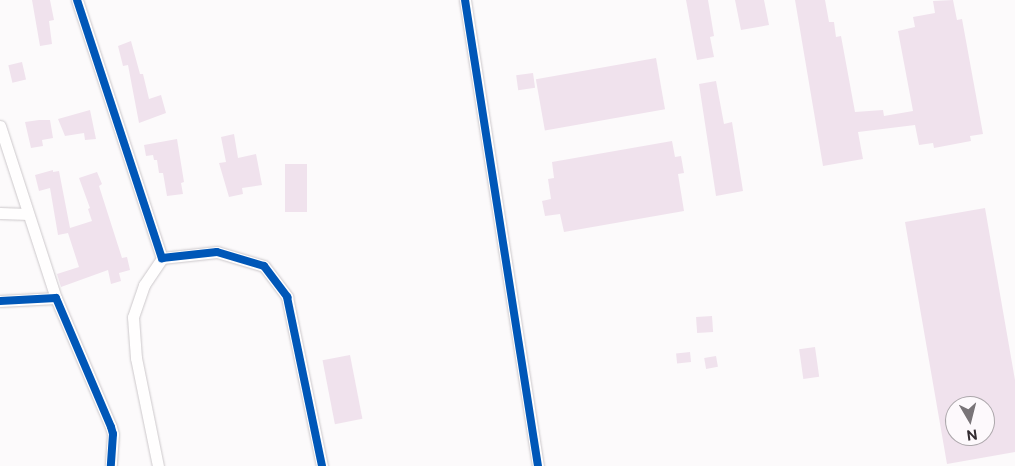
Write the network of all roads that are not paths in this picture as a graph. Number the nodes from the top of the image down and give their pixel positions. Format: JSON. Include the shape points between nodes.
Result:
{"nodes":[{"id":1,"x":77,"y":0,"type":"edge"},
{"id":2,"x":466,"y":0,"type":"edge"},
{"id":3,"x":0,"y":126,"type":"edge"},
{"id":4,"x":0,"y":213,"type":"edge"},
{"id":5,"x":28,"y":214,"type":"junction"},
{"id":6,"x":162,"y":258,"type":"junction"},
{"id":7,"x":56,"y":298,"type":"junction"},
{"id":8,"x":0,"y":301,"type":"edge"},
{"id":9,"x":111,"y":466,"type":"edge"},
{"id":10,"x":158,"y":466,"type":"edge"},
{"id":11,"x":322,"y":466,"type":"edge"},
{"id":12,"x":538,"y":466,"type":"edge"}],
"edges":[{"from":1,"to":6,"type":"street"},
{"from":2,"to":12,"type":"street"},
{"from":3,"to":5,"type":"street"},
{"from":4,"to":5,"type":"street"},
{"from":5,"to":7,"type":"street"},
{"from":6,"to":10,"type":"street","via":[[144,285],[133,316],[136,358]]},
{"from":6,"to":11,"type":"street","via":[[217,252],[264,266],[286,297]]},
{"from":7,"to":8,"type":"street"},
{"from":7,"to":9,"type":"street","via":[[111,427]]}]}
